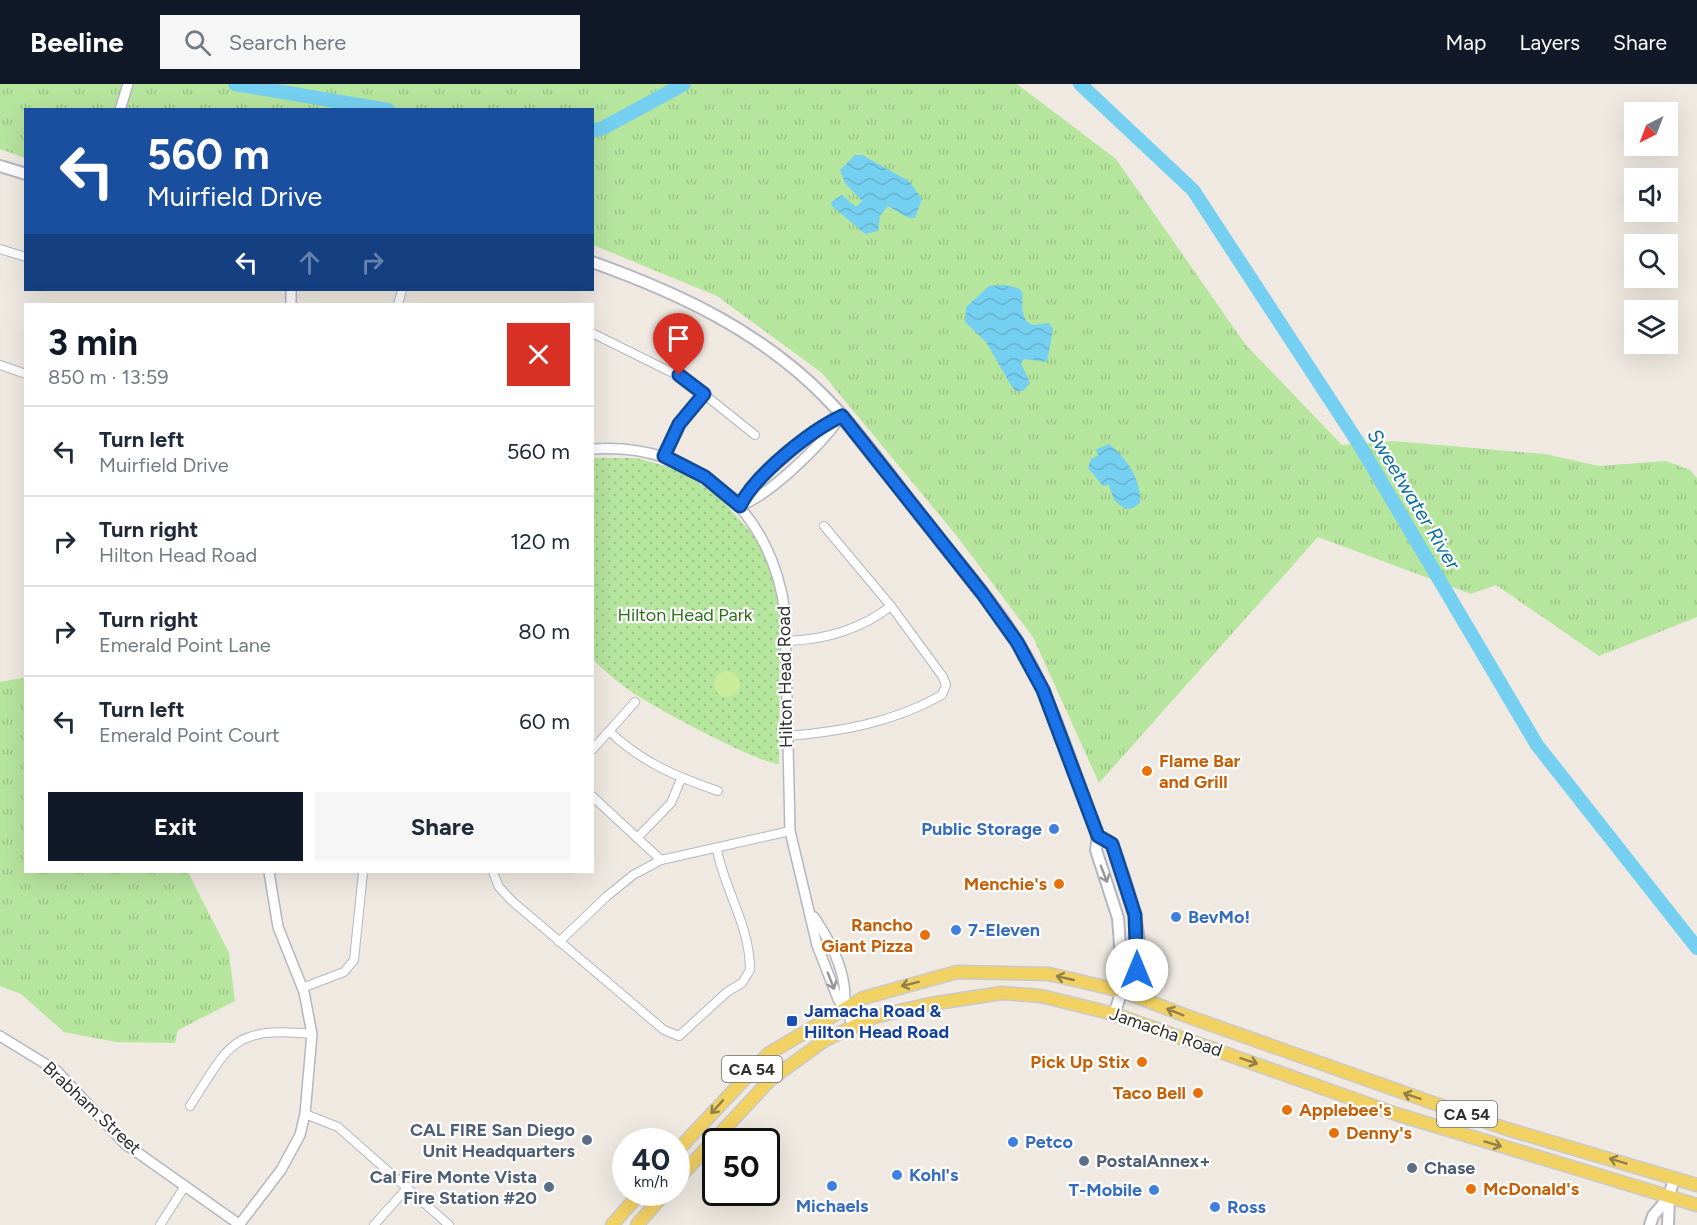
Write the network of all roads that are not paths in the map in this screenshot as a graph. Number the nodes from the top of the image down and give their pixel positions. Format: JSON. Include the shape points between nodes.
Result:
{"nodes":[{"id":1,"x":128,"y":84,"type":"edge"},
{"id":2,"x":121,"y":108,"type":"edge"},
{"id":3,"x":0,"y":166,"type":"edge"},
{"id":4,"x":24,"y":173,"type":"edge"},
{"id":5,"x":0,"y":249,"type":"edge"},
{"id":6,"x":24,"y":256,"type":"edge"},
{"id":7,"x":594,"y":263,"type":"edge"},
{"id":8,"x":594,"y":334,"type":"edge"},
{"id":9,"x":0,"y":365,"type":"edge"},
{"id":10,"x":24,"y":373,"type":"edge"},
{"id":11,"x":704,"y":394,"type":"junction"},
{"id":12,"x":842,"y":416,"type":"junction"},
{"id":13,"x":755,"y":435,"type":"dead end"},
{"id":14,"x":594,"y":449,"type":"edge"},
{"id":15,"x":664,"y":456,"type":"junction"},
{"id":16,"x":740,"y":506,"type":"junction"},
{"id":17,"x":825,"y":526,"type":"dead end"},
{"id":18,"x":891,"y":606,"type":"junction"},
{"id":19,"x":786,"y":641,"type":"junction"},
{"id":20,"x":635,"y":702,"type":"dead end"},
{"id":21,"x":609,"y":731,"type":"junction"},
{"id":22,"x":787,"y":736,"type":"junction"},
{"id":23,"x":594,"y":748,"type":"edge"},
{"id":24,"x":681,"y":778,"type":"junction"},
{"id":25,"x":718,"y":791,"type":"dead end"},
{"id":26,"x":594,"y":798,"type":"edge"},
{"id":27,"x":790,"y":831,"type":"junction"},
{"id":28,"x":1098,"y":836,"type":"junction"},
{"id":29,"x":637,"y":838,"type":"junction"},
{"id":30,"x":717,"y":850,"type":"junction"},
{"id":31,"x":661,"y":860,"type":"junction"},
{"id":32,"x":269,"y":873,"type":"edge"},
{"id":33,"x":363,"y":873,"type":"edge"},
{"id":34,"x":493,"y":873,"type":"edge"},
{"id":35,"x":559,"y":942,"type":"junction"},
{"id":36,"x":302,"y":988,"type":"junction"},
{"id":37,"x":1122,"y":991,"type":"junction"},
{"id":38,"x":844,"y":1007,"type":"junction"},
{"id":39,"x":1114,"y":1014,"type":"junction"},
{"id":40,"x":854,"y":1026,"type":"junction"},
{"id":41,"x":312,"y":1034,"type":"junction"},
{"id":42,"x":0,"y":1036,"type":"edge"},
{"id":43,"x":190,"y":1106,"type":"dead end"},
{"id":44,"x":305,"y":1114,"type":"junction"},
{"id":45,"x":690,"y":1137,"type":"edge"},
{"id":46,"x":690,"y":1166,"type":"edge"},
{"id":47,"x":1674,"y":1178,"type":"junction"},
{"id":48,"x":1697,"y":1185,"type":"edge"},
{"id":49,"x":185,"y":1186,"type":"junction"},
{"id":50,"x":408,"y":1187,"type":"junction"},
{"id":51,"x":1669,"y":1197,"type":"junction"},
{"id":52,"x":1697,"y":1205,"type":"edge"},
{"id":53,"x":629,"y":1206,"type":"edge"},
{"id":54,"x":654,"y":1206,"type":"edge"},
{"id":55,"x":160,"y":1225,"type":"edge"},
{"id":56,"x":240,"y":1225,"type":"edge"},
{"id":57,"x":374,"y":1225,"type":"edge"},
{"id":58,"x":449,"y":1225,"type":"edge"},
{"id":59,"x":612,"y":1225,"type":"edge"},
{"id":60,"x":637,"y":1225,"type":"edge"},
{"id":61,"x":1650,"y":1225,"type":"edge"},
{"id":62,"x":1668,"y":1225,"type":"edge"}],
"edges":[{"from":1,"to":2,"type":"street"},
{"from":3,"to":4,"type":"main road"},
{"from":5,"to":6,"type":"street"},
{"from":7,"to":12,"type":"main road","via":[[671,293],[746,332],[792,366]]},
{"from":8,"to":11,"type":"street","via":[[681,377]]},
{"from":9,"to":10,"type":"street"},
{"from":11,"to":13,"type":"street"},
{"from":11,"to":15,"type":"street","via":[[679,424]]},
{"from":12,"to":16,"type":"street","via":[[819,427],[748,490]]},
{"from":12,"to":28,"type":"main road","via":[[1017,642],[1043,690]]},
{"from":14,"to":15,"type":"street","name":"Hilton Head Road","via":[[629,449]]},
{"from":15,"to":16,"type":"street","name":"Hilton Head Road","via":[[705,477]]},
{"from":16,"to":19,"type":"street","name":"Hilton Head Road","via":[[762,536],[776,567]]},
{"from":17,"to":18,"type":"street"},
{"from":18,"to":19,"type":"street","via":[[843,633]]},
{"from":18,"to":22,"type":"street","via":[[943,677],[946,686],[942,695],[920,708],[839,732]]},
{"from":19,"to":22,"type":"street","name":"Hilton Head Road"},
{"from":20,"to":21,"type":"street"},
{"from":21,"to":23,"type":"street"},
{"from":21,"to":24,"type":"street","via":[[651,764]]},
{"from":22,"to":27,"type":"street","name":"Hilton Head Road"},
{"from":24,"to":25,"type":"street"},
{"from":24,"to":29,"type":"street","via":[[671,803]]},
{"from":26,"to":29,"type":"street"},
{"from":27,"to":30,"type":"street"},
{"from":27,"to":38,"type":"street","name":"Hilton Head Road","via":[[817,945]]},
{"from":28,"to":37,"type":"main road","one_way":true,"via":[[1096,850],[1118,918],[1120,959],[1116,977]]},
{"from":28,"to":37,"type":"main road","via":[[1112,844],[1135,915],[1137,970],[1133,984]]},
{"from":29,"to":31,"type":"street"},
{"from":30,"to":31,"type":"street"},
{"from":30,"to":35,"type":"street","via":[[742,921],[750,970],[742,983],[713,1004],[685,1033],[669,1034]]},
{"from":31,"to":35,"type":"street","via":[[624,883]]},
{"from":32,"to":36,"type":"street","via":[[278,927]]},
{"from":33,"to":36,"type":"street","via":[[354,960],[344,972]]},
{"from":34,"to":35,"type":"street","via":[[512,901]]},
{"from":36,"to":41,"type":"street"},
{"from":37,"to":38,"type":"main road","name":"Jamacha Road","number":"CA 54","one_way":true,"via":[[1049,974],[957,972],[873,993]]},
{"from":37,"to":39,"type":"main road"},
{"from":47,"to":37,"type":"main road","name":"Jamacha Road","number":"CA 54","one_way":true,"via":[[1507,1128]]},
{"from":38,"to":40,"type":"street","name":"Hilton Head Road"},
{"from":38,"to":45,"type":"main road","name":"Jamacha Road","number":"CA 54","one_way":true,"via":[[768,1054]]},
{"from":39,"to":40,"type":"main road","name":"Jamacha Road","number":"CA 54","via":[[1041,996],[1002,993],[930,1004],[874,1017]]},
{"from":39,"to":51,"type":"main road","name":"Jamacha Road","number":"CA 54","one_way":true,"via":[[1396,1114]]},
{"from":40,"to":46,"type":"main road","name":"Jamacha Road","number":"CA 54","via":[[781,1070]]},
{"from":41,"to":43,"type":"street","via":[[281,1031],[246,1036],[222,1057]]},
{"from":41,"to":44,"type":"street"},
{"from":42,"to":49,"type":"street","name":"Brabham Street","via":[[57,1071],[124,1143]]},
{"from":44,"to":50,"type":"street","via":[[338,1126]]},
{"from":44,"to":56,"type":"street","via":[[300,1135],[281,1170]]},
{"from":47,"to":48,"type":"main road","name":"Jamacha Road","number":"CA 54"},
{"from":47,"to":51,"type":"main road"},
{"from":49,"to":55,"type":"street"},
{"from":49,"to":56,"type":"street","name":"Brabham Street"},
{"from":50,"to":57,"type":"street"},
{"from":50,"to":58,"type":"street"},
{"from":51,"to":52,"type":"main road","name":"Jamacha Road","number":"CA 54"},
{"from":51,"to":61,"type":"main road"},
{"from":51,"to":62,"type":"main road"},
{"from":53,"to":59,"type":"main road"},
{"from":54,"to":60,"type":"main road"}]}
